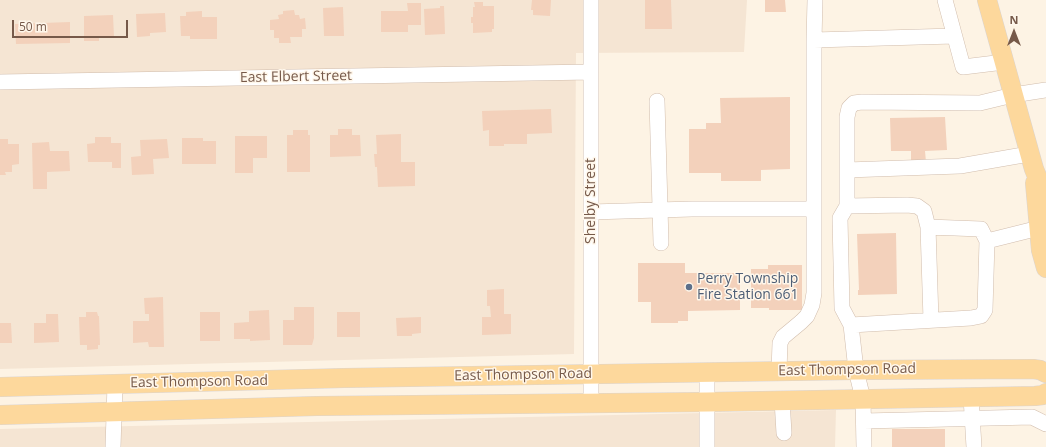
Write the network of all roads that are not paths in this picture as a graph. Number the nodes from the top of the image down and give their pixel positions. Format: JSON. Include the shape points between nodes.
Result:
{"nodes":[{"id":1,"x":591,"y":0,"type":"edge"},
{"id":2,"x":815,"y":0,"type":"edge"},
{"id":3,"x":945,"y":0,"type":"edge"},
{"id":4,"x":987,"y":0,"type":"edge"},
{"id":5,"x":954,"y":36,"type":"junction"},
{"id":6,"x":814,"y":40,"type":"junction"},
{"id":7,"x":1004,"y":62,"type":"junction"},
{"id":8,"x":591,"y":72,"type":"junction"},
{"id":9,"x":0,"y":82,"type":"edge"},
{"id":10,"x":1046,"y":90,"type":"edge"},
{"id":11,"x":1013,"y":95,"type":"junction"},
{"id":12,"x":657,"y":101,"type":"dead end"},
{"id":13,"x":847,"y":170,"type":"junction"},
{"id":14,"x":1039,"y":178,"type":"edge"},
{"id":15,"x":847,"y":206,"type":"junction"},
{"id":16,"x":814,"y":209,"type":"junction"},
{"id":17,"x":660,"y":210,"type":"junction"},
{"id":18,"x":591,"y":212,"type":"junction"},
{"id":19,"x":928,"y":227,"type":"junction"},
{"id":20,"x":1039,"y":228,"type":"junction"},
{"id":21,"x":987,"y":241,"type":"junction"},
{"id":22,"x":661,"y":243,"type":"dead end"},
{"id":23,"x":1046,"y":268,"type":"edge"},
{"id":24,"x":931,"y":320,"type":"junction"},
{"id":25,"x":851,"y":325,"type":"junction"},
{"id":26,"x":856,"y":370,"type":"junction"},
{"id":27,"x":779,"y":371,"type":"junction"},
{"id":28,"x":707,"y":372,"type":"junction"},
{"id":29,"x":1046,"y":373,"type":"edge"},
{"id":30,"x":591,"y":374,"type":"junction"},
{"id":31,"x":115,"y":384,"type":"junction"},
{"id":32,"x":0,"y":387,"type":"edge"},
{"id":33,"x":1046,"y":393,"type":"edge"},
{"id":34,"x":971,"y":397,"type":"junction"},
{"id":35,"x":863,"y":399,"type":"junction"},
{"id":36,"x":782,"y":400,"type":"junction"},
{"id":37,"x":590,"y":402,"type":"junction"},
{"id":38,"x":707,"y":402,"type":"junction"},
{"id":39,"x":114,"y":411,"type":"junction"},
{"id":40,"x":0,"y":415,"type":"edge"},
{"id":41,"x":972,"y":419,"type":"junction"},
{"id":42,"x":864,"y":422,"type":"junction"},
{"id":43,"x":1046,"y":424,"type":"edge"},
{"id":44,"x":784,"y":433,"type":"dead end"},
{"id":45,"x":113,"y":447,"type":"edge"},
{"id":46,"x":707,"y":447,"type":"edge"},
{"id":47,"x":864,"y":447,"type":"edge"},
{"id":48,"x":974,"y":447,"type":"edge"}],
"edges":[{"from":1,"to":8,"type":"street","name":"Shelby Street"},
{"from":2,"to":6,"type":"street"},
{"from":3,"to":5,"type":"street"},
{"from":4,"to":7,"type":"main road"},
{"from":5,"to":6,"type":"street"},
{"from":5,"to":7,"type":"street","via":[[963,66]]},
{"from":6,"to":16,"type":"street"},
{"from":7,"to":11,"type":"main road"},
{"from":8,"to":9,"type":"street","name":"East Elbert Street"},
{"from":8,"to":18,"type":"street","name":"Shelby Street"},
{"from":10,"to":11,"type":"street"},
{"from":11,"to":13,"type":"street","via":[[980,103],[854,103],[849,108],[847,116]]},
{"from":11,"to":14,"type":"main road"},
{"from":12,"to":17,"type":"street"},
{"from":13,"to":14,"type":"street","via":[[960,166]]},
{"from":13,"to":15,"type":"street"},
{"from":14,"to":20,"type":"main road"},
{"from":15,"to":19,"type":"street","via":[[918,206],[924,211]]},
{"from":15,"to":25,"type":"street","via":[[840,218],[842,308]]},
{"from":16,"to":17,"type":"street"},
{"from":16,"to":27,"type":"street","via":[[812,306],[807,316],[783,337],[780,343]]},
{"from":17,"to":18,"type":"street"},
{"from":17,"to":22,"type":"street"},
{"from":18,"to":30,"type":"street","name":"Shelby Street"},
{"from":19,"to":21,"type":"street","via":[[981,229]]},
{"from":19,"to":24,"type":"street"},
{"from":20,"to":21,"type":"street"},
{"from":20,"to":23,"type":"main road"},
{"from":21,"to":24,"type":"street","via":[[985,310],[981,316]]},
{"from":24,"to":25,"type":"street"},
{"from":25,"to":26,"type":"street"},
{"from":26,"to":27,"type":"main road","name":"East Thompson Road"},
{"from":26,"to":29,"type":"main road","name":"East Thompson Road","via":[[1033,369]]},
{"from":26,"to":35,"type":"street"},
{"from":27,"to":28,"type":"main road","name":"East Thompson Road"},
{"from":28,"to":30,"type":"main road","name":"East Thompson Road"},
{"from":28,"to":38,"type":"street"},
{"from":30,"to":31,"type":"main road","name":"East Thompson Road"},
{"from":30,"to":37,"type":"street","name":"Shelby Street"},
{"from":31,"to":32,"type":"main road","name":"East Thompson Road"},
{"from":31,"to":39,"type":"street"},
{"from":33,"to":34,"type":"main road","name":"East Thompson Road","via":[[1035,396]]},
{"from":34,"to":35,"type":"main road","name":"East Thompson Road"},
{"from":34,"to":41,"type":"street"},
{"from":35,"to":36,"type":"main road","name":"East Thompson Road"},
{"from":35,"to":42,"type":"street"},
{"from":36,"to":38,"type":"main road","name":"East Thompson Road"},
{"from":36,"to":44,"type":"street"},
{"from":37,"to":38,"type":"main road","name":"East Thompson Road"},
{"from":37,"to":39,"type":"main road","name":"East Thompson Road"},
{"from":38,"to":46,"type":"street"},
{"from":39,"to":40,"type":"main road","name":"East Thompson Road"},
{"from":39,"to":45,"type":"street"},
{"from":41,"to":42,"type":"street"},
{"from":41,"to":43,"type":"street","via":[[1032,417]]},
{"from":41,"to":48,"type":"street"},
{"from":42,"to":47,"type":"street"}]}
